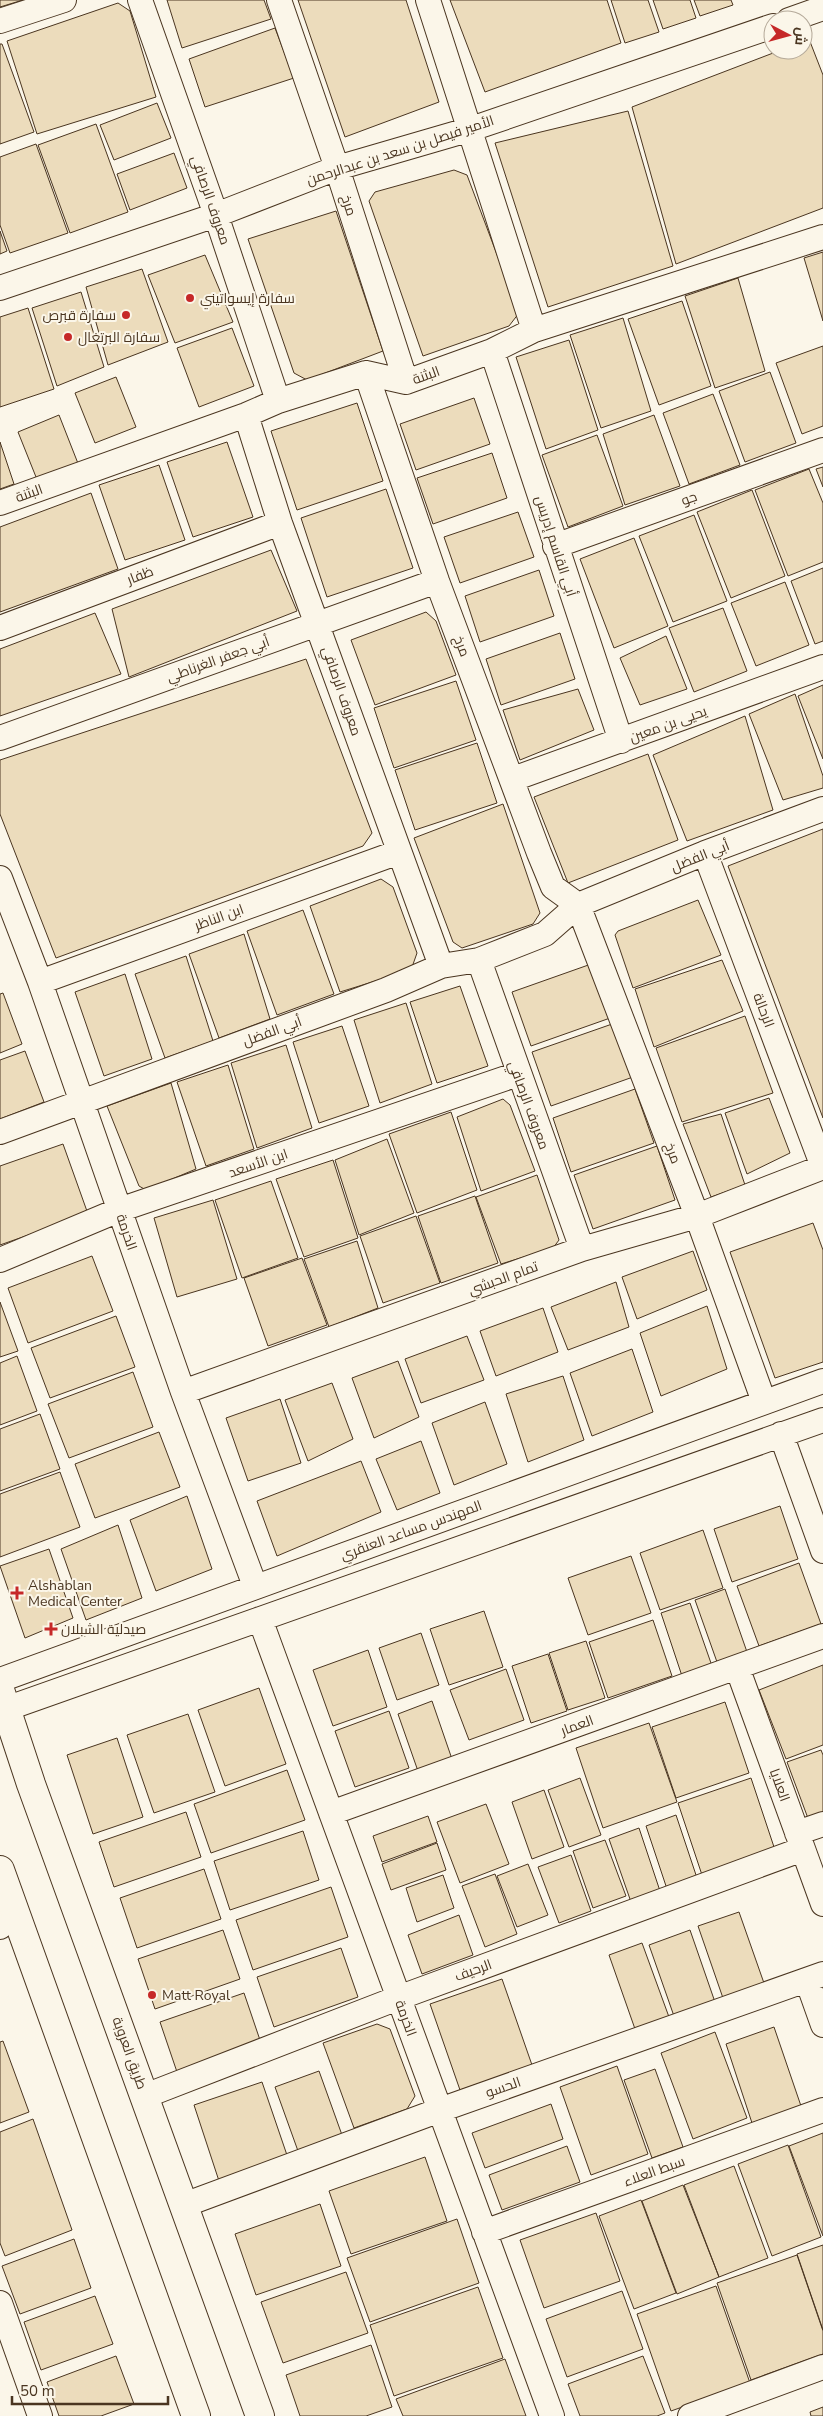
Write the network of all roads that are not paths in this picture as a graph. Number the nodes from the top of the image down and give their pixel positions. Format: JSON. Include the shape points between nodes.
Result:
{"nodes":[{"id":1,"x":64,"y":0,"type":"edge"},
{"id":2,"x":140,"y":0,"type":"edge"},
{"id":3,"x":279,"y":0,"type":"edge"},
{"id":4,"x":428,"y":0,"type":"edge"},
{"id":5,"x":0,"y":20,"type":"edge"},
{"id":6,"x":763,"y":29,"type":"edge"},
{"id":7,"x":471,"y":128,"type":"junction"},
{"id":8,"x":337,"y":168,"type":"junction"},
{"id":9,"x":216,"y":215,"type":"junction"},
{"id":10,"x":823,"y":237,"type":"edge"},
{"id":11,"x":0,"y":288,"type":"edge"},
{"id":12,"x":534,"y":330,"type":"junction"},
{"id":13,"x":492,"y":351,"type":"junction"},
{"id":14,"x":366,"y":373,"type":"junction"},
{"id":15,"x":406,"y":382,"type":"junction"},
{"id":16,"x":278,"y":401,"type":"junction"},
{"id":17,"x":246,"y":415,"type":"junction"},
{"id":18,"x":823,"y":450,"type":"edge"},
{"id":19,"x":0,"y":503,"type":"edge"},
{"id":20,"x":280,"y":523,"type":"junction"},
{"id":21,"x":555,"y":546,"type":"junction"},
{"id":22,"x":437,"y":581,"type":"junction"},
{"id":23,"x":318,"y":624,"type":"junction"},
{"id":24,"x":0,"y":628,"type":"edge"},
{"id":25,"x":823,"y":667,"type":"edge"},
{"id":26,"x":0,"y":738,"type":"edge"},
{"id":27,"x":621,"y":742,"type":"junction"},
{"id":28,"x":513,"y":779,"type":"junction"},
{"id":29,"x":823,"y":809,"type":"edge"},
{"id":30,"x":399,"y":852,"type":"junction"},
{"id":31,"x":705,"y":853,"type":"junction"},
{"id":32,"x":0,"y":878,"type":"edge"},
{"id":33,"x":578,"y":905,"type":"junction"},
{"id":34,"x":479,"y":960,"type":"junction"},
{"id":35,"x":441,"y":966,"type":"junction"},
{"id":36,"x":40,"y":982,"type":"junction"},
{"id":37,"x":518,"y":1074,"type":"junction"},
{"id":38,"x":82,"y":1100,"type":"junction"},
{"id":39,"x":0,"y":1132,"type":"edge"},
{"id":40,"x":823,"y":1167,"type":"edge"},
{"id":41,"x":119,"y":1210,"type":"junction"},
{"id":42,"x":697,"y":1216,"type":"junction"},
{"id":43,"x":582,"y":1250,"type":"junction"},
{"id":44,"x":0,"y":1260,"type":"edge"},
{"id":45,"x":823,"y":1381,"type":"edge"},
{"id":46,"x":183,"y":1392,"type":"junction"},
{"id":47,"x":764,"y":1402,"type":"junction"},
{"id":48,"x":823,"y":1420,"type":"edge"},
{"id":49,"x":781,"y":1434,"type":"junction"},
{"id":50,"x":823,"y":1551,"type":"edge"},
{"id":51,"x":255,"y":1586,"type":"junction"},
{"id":52,"x":260,"y":1619,"type":"junction"},
{"id":53,"x":823,"y":1636,"type":"edge"},
{"id":54,"x":737,"y":1667,"type":"junction"},
{"id":55,"x":0,"y":1680,"type":"edge"},
{"id":56,"x":2,"y":1704,"type":"edge"},
{"id":57,"x":331,"y":1813,"type":"junction"},
{"id":58,"x":823,"y":1824,"type":"edge"},
{"id":59,"x":800,"y":1841,"type":"junction"},
{"id":60,"x":3,"y":1879,"type":"edge"},
{"id":61,"x":823,"y":1904,"type":"edge"},
{"id":62,"x":0,"y":1927,"type":"edge"},
{"id":63,"x":815,"y":1977,"type":"edge"},
{"id":64,"x":398,"y":1998,"type":"junction"},
{"id":65,"x":823,"y":2025,"type":"edge"},
{"id":66,"x":146,"y":2096,"type":"junction"},
{"id":67,"x":440,"y":2110,"type":"junction"},
{"id":68,"x":823,"y":2110,"type":"edge"},
{"id":69,"x":184,"y":2205,"type":"junction"},
{"id":70,"x":484,"y":2232,"type":"junction"},
{"id":71,"x":0,"y":2303,"type":"edge"},
{"id":72,"x":823,"y":2367,"type":"edge"},
{"id":73,"x":40,"y":2416,"type":"edge"},
{"id":74,"x":196,"y":2416,"type":"edge"},
{"id":75,"x":260,"y":2416,"type":"edge"},
{"id":76,"x":552,"y":2416,"type":"edge"},
{"id":77,"x":690,"y":2416,"type":"edge"}],
"edges":[{"from":1,"to":5,"type":"street"},
{"from":2,"to":9,"type":"street","name":"معروف الرصافي"},
{"from":3,"to":8,"type":"street","name":"مرخ"},
{"from":4,"to":7,"type":"street"},
{"from":6,"to":7,"type":"street","name":"الأمير فيصل بن سعد بن عبدالرحمن"},
{"from":7,"to":8,"type":"street","name":"الأمير فيصل بن سعد بن عبدالرحمن"},
{"from":7,"to":12,"type":"street"},
{"from":8,"to":9,"type":"street","name":"الأمير فيصل بن سعد بن عبدالرحمن"},
{"from":8,"to":15,"type":"street","name":"مرخ"},
{"from":9,"to":11,"type":"street","name":"الأمير فيصل بن سعد بن عبدالرحمن"},
{"from":9,"to":16,"type":"street","name":"معروف الرصافي"},
{"from":10,"to":12,"type":"street","name":"البثنة"},
{"from":12,"to":13,"type":"street","name":"البثنة"},
{"from":13,"to":15,"type":"street","name":"البثنة"},
{"from":13,"to":21,"type":"street","name":"أبي القاسم إدريس"},
{"from":14,"to":15,"type":"street","name":"البثنة"},
{"from":14,"to":16,"type":"street","name":"البثنة"},
{"from":14,"to":22,"type":"street","name":"مرخ"},
{"from":16,"to":17,"type":"street","name":"البثنة"},
{"from":17,"to":19,"type":"street","name":"البثنة"},
{"from":17,"to":20,"type":"street","name":"معروف الرصافي"},
{"from":18,"to":21,"type":"street","name":"جو"},
{"from":20,"to":23,"type":"street","name":"معروف الرصافي"},
{"from":20,"to":24,"type":"street","name":"ظفار"},
{"from":21,"to":27,"type":"street","name":"أبي القاسم إدريس"},
{"from":22,"to":23,"type":"street","name":"أبي جعفر الغرناطي"},
{"from":22,"to":28,"type":"street","name":"مرخ"},
{"from":23,"to":26,"type":"street","name":"أبي جعفر الغرناطي"},
{"from":23,"to":30,"type":"street","name":"معروف الرصافي"},
{"from":25,"to":27,"type":"street","name":"يحيى بن معين"},
{"from":27,"to":28,"type":"street","name":"يحيى بن معين"},
{"from":28,"to":33,"type":"street","name":"مرخ","via":[[538,854],[553,887]]},
{"from":29,"to":31,"type":"street","name":"أبي الفضل"},
{"from":30,"to":35,"type":"street","name":"معروف الرصافي"},
{"from":30,"to":36,"type":"street","name":"ابن الناظر"},
{"from":31,"to":33,"type":"street","name":"أبي الفضل"},
{"from":31,"to":40,"type":"street","name":"الرحالة"},
{"from":32,"to":36,"type":"street","name":"الخرمة"},
{"from":33,"to":34,"type":"street","name":"أبي الفضل","via":[[545,934]]},
{"from":33,"to":42,"type":"street","name":"مرخ"},
{"from":34,"to":35,"type":"street","name":"أبي الفضل"},
{"from":34,"to":37,"type":"street","name":"معروف الرصافي"},
{"from":35,"to":38,"type":"street","name":"أبي الفضل","via":[[386,990]]},
{"from":36,"to":38,"type":"street","name":"الخرمة"},
{"from":37,"to":41,"type":"street","name":"ابن الأسعد"},
{"from":37,"to":43,"type":"street","name":"معروف الرصافي"},
{"from":38,"to":39,"type":"street","name":"أبي الفضل"},
{"from":38,"to":41,"type":"street","name":"الخرمة"},
{"from":40,"to":42,"type":"street","name":"تمام الحبشي"},
{"from":41,"to":44,"type":"street","name":"ابن الأسعد"},
{"from":41,"to":46,"type":"street","name":"الخرمة"},
{"from":42,"to":43,"type":"street","name":"تمام الحبشي"},
{"from":42,"to":47,"type":"street","name":"مرخ"},
{"from":43,"to":46,"type":"street","name":"تمام الحبشي"},
{"from":45,"to":47,"type":"street","name":"المهندس مساعد العنقري"},
{"from":46,"to":51,"type":"street","name":"الخرمة"},
{"from":47,"to":51,"type":"street","name":"المهندس مساعد العنقري"},
{"from":48,"to":49,"type":"street"},
{"from":49,"to":50,"type":"street"},
{"from":49,"to":52,"type":"street"},
{"from":51,"to":55,"type":"street","name":"المهندس مساعد العنقري"},
{"from":52,"to":56,"type":"street"},
{"from":52,"to":57,"type":"street","name":"الخرمة"},
{"from":53,"to":54,"type":"street","name":"العمار"},
{"from":54,"to":57,"type":"street","name":"العمار"},
{"from":54,"to":59,"type":"street","name":"العلايا"},
{"from":56,"to":66,"type":"main road","name":"طريق العروبة"},
{"from":57,"to":64,"type":"street","name":"الخرمة"},
{"from":58,"to":59,"type":"street","name":"الرحيف"},
{"from":59,"to":61,"type":"street","name":"العلايا"},
{"from":59,"to":64,"type":"street","name":"الرحيف"},
{"from":60,"to":62,"type":"street"},
{"from":60,"to":74,"type":"main road"},
{"from":63,"to":65,"type":"street"},
{"from":63,"to":67,"type":"street","name":"الحسو"},
{"from":64,"to":66,"type":"street","name":"الرحيف"},
{"from":64,"to":67,"type":"street","name":"الخرمة"},
{"from":66,"to":69,"type":"main road","name":"طريق العروبة"},
{"from":67,"to":69,"type":"street","name":"الحسو"},
{"from":67,"to":70,"type":"street","name":"الخرمة"},
{"from":68,"to":70,"type":"street","name":"سبط العلاء"},
{"from":69,"to":75,"type":"main road","name":"طريق العروبة"},
{"from":70,"to":76,"type":"street","name":"الخرمة"},
{"from":71,"to":73,"type":"street"},
{"from":72,"to":77,"type":"street"}]}
